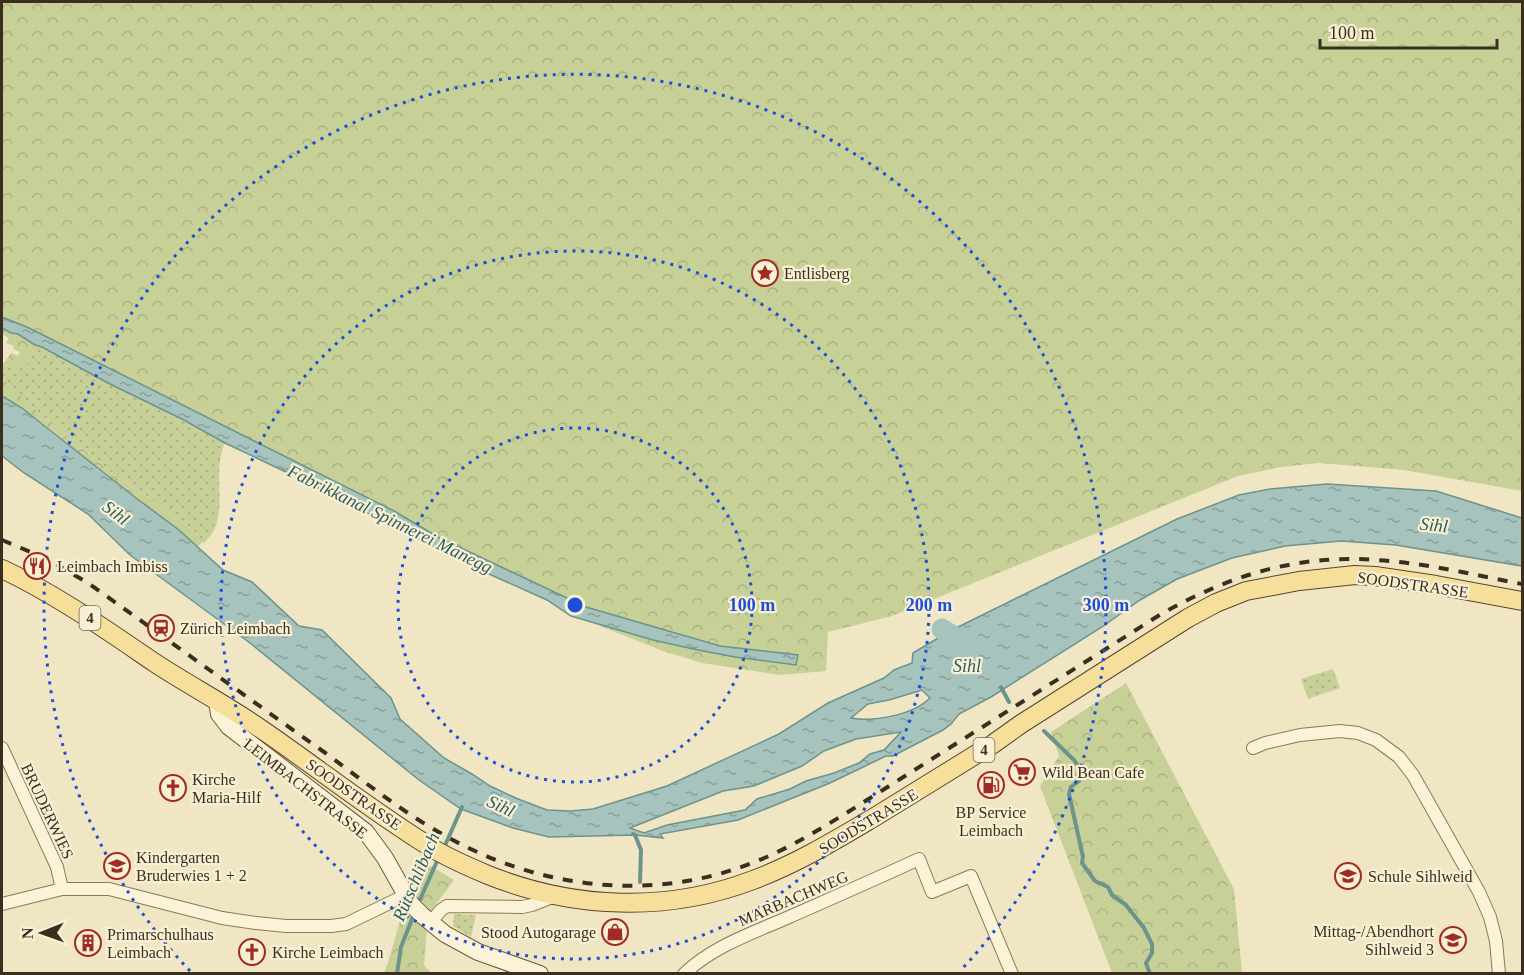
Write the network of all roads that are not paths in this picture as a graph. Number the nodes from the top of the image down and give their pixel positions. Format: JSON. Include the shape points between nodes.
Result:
{"nodes":[{"id":1,"x":2,"y":569,"type":"edge"},
{"id":2,"x":1522,"y":601,"type":"edge"},
{"id":3,"x":217,"y":702,"type":"junction"},
{"id":4,"x":2,"y":748,"type":"edge"},
{"id":5,"x":1253,"y":748,"type":"dead end"},
{"id":6,"x":62,"y":889,"type":"junction"},
{"id":7,"x":555,"y":896,"type":"junction"},
{"id":8,"x":408,"y":899,"type":"junction"},
{"id":9,"x":2,"y":904,"type":"edge"},
{"id":10,"x":426,"y":919,"type":"junction"},
{"id":11,"x":540,"y":974,"type":"edge"},
{"id":12,"x":684,"y":974,"type":"edge"},
{"id":13,"x":1012,"y":974,"type":"edge"},
{"id":14,"x":1499,"y":974,"type":"edge"}],
"edges":[{"from":1,"to":3,"type":"main road","number":"4","via":[[66,603]]},
{"from":2,"to":7,"type":"main road","name":"SOODSTRASSE","number":"4","via":[[1355,575],[1299,580],[1246,591],[1188,618],[921,789],[783,868],[719,890],[659,902]]},
{"from":3,"to":7,"type":"main road","name":"SOODSTRASSE","number":"4","via":[[438,852],[496,878]]},
{"from":3,"to":8,"type":"street","name":"LEIMBACHSTRASSE","via":[[219,714],[229,727],[366,832]]},
{"from":4,"to":6,"type":"street","name":"BRUDERWIES","via":[[57,867]]},
{"from":5,"to":14,"type":"street","via":[[1300,735],[1340,731],[1376,740],[1400,756],[1479,892],[1496,941]]},
{"from":6,"to":8,"type":"street","via":[[109,890],[222,918],[286,926],[346,924]]},
{"from":6,"to":9,"type":"street"},
{"from":7,"to":10,"type":"street","via":[[522,907],[447,906]]},
{"from":8,"to":10,"type":"street","name":"LEIMBACHSTRASSE"},
{"from":10,"to":11,"type":"street","name":"LEIMBACHSTRASSE","via":[[475,951]]},
{"from":12,"to":13,"type":"street","name":"MARBACHWEG","via":[[746,935],[918,859],[932,892],[971,876]]}]}
